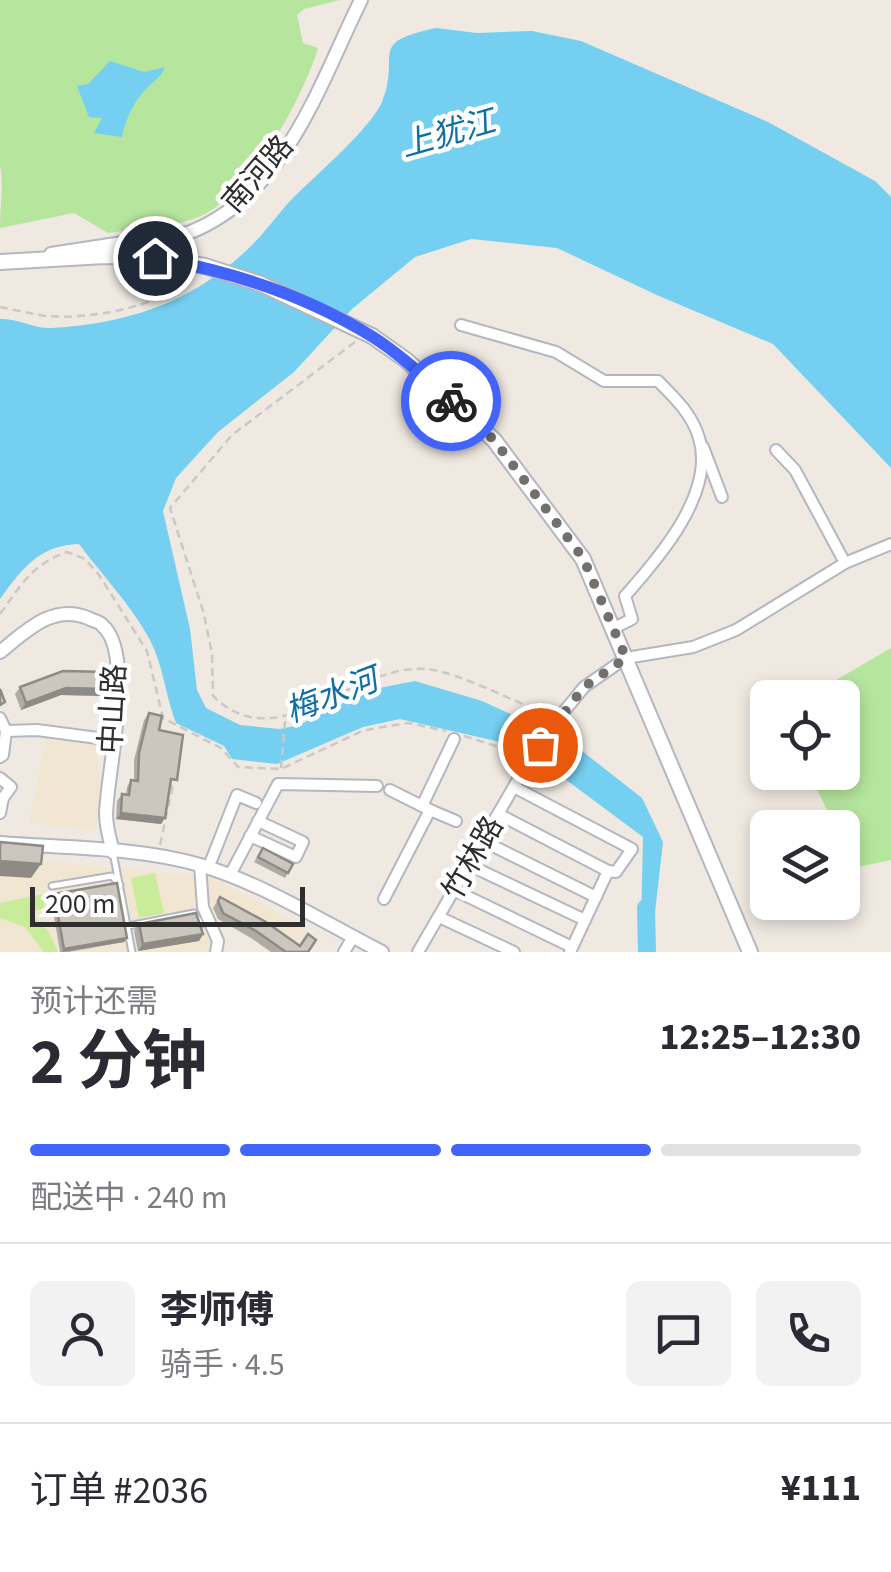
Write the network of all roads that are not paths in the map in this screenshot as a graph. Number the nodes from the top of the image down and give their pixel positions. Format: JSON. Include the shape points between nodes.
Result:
{"nodes":[{"id":1,"x":361,"y":0,"type":"edge"},
{"id":2,"x":19,"y":259,"type":"junction"},
{"id":3,"x":0,"y":262,"type":"edge"},
{"id":4,"x":462,"y":325,"type":"dead end"},
{"id":5,"x":700,"y":441,"type":"junction"},
{"id":6,"x":776,"y":450,"type":"dead end"},
{"id":7,"x":722,"y":497,"type":"dead end"},
{"id":8,"x":891,"y":544,"type":"edge"},
{"id":9,"x":845,"y":563,"type":"junction"},
{"id":10,"x":614,"y":628,"type":"junction"},
{"id":11,"x":0,"y":652,"type":"edge"},
{"id":12,"x":626,"y":658,"type":"junction"},
{"id":13,"x":0,"y":718,"type":"edge"},
{"id":14,"x":6,"y":731,"type":"junction"},
{"id":15,"x":114,"y":740,"type":"junction"},
{"id":16,"x":454,"y":740,"type":"dead end"},
{"id":17,"x":0,"y":757,"type":"edge"},
{"id":18,"x":0,"y":778,"type":"edge"},
{"id":19,"x":377,"y":786,"type":"dead end"},
{"id":20,"x":514,"y":787,"type":"junction"},
{"id":21,"x":390,"y":790,"type":"dead end"},
{"id":22,"x":256,"y":803,"type":"dead end"},
{"id":23,"x":426,"y":808,"type":"junction"},
{"id":24,"x":0,"y":813,"type":"edge"},
{"id":25,"x":498,"y":814,"type":"junction"},
{"id":26,"x":258,"y":821,"type":"junction"},
{"id":27,"x":456,"y":821,"type":"dead end"},
{"id":28,"x":250,"y":836,"type":"junction"},
{"id":29,"x":483,"y":840,"type":"junction"},
{"id":30,"x":0,"y":843,"type":"edge"},
{"id":31,"x":113,"y":852,"type":"junction"},
{"id":32,"x":206,"y":863,"type":"junction"},
{"id":33,"x":469,"y":864,"type":"junction"},
{"id":34,"x":608,"y":871,"type":"junction"},
{"id":35,"x":230,"y":875,"type":"junction"},
{"id":36,"x":52,"y":886,"type":"dead end"},
{"id":37,"x":122,"y":888,"type":"junction"},
{"id":38,"x":454,"y":890,"type":"junction"},
{"id":39,"x":596,"y":897,"type":"junction"},
{"id":40,"x":384,"y":899,"type":"dead end"},
{"id":41,"x":438,"y":917,"type":"junction"},
{"id":42,"x":585,"y":920,"type":"junction"},
{"id":43,"x":201,"y":924,"type":"edge"},
{"id":44,"x":128,"y":926,"type":"junction"},
{"id":45,"x":352,"y":937,"type":"junction"},
{"id":46,"x":571,"y":949,"type":"edge"},
{"id":47,"x":132,"y":952,"type":"edge"},
{"id":48,"x":216,"y":952,"type":"edge"},
{"id":49,"x":344,"y":952,"type":"edge"},
{"id":50,"x":382,"y":952,"type":"edge"},
{"id":51,"x":418,"y":952,"type":"edge"},
{"id":52,"x":514,"y":952,"type":"edge"},
{"id":53,"x":750,"y":952,"type":"edge"}],
"edges":[{"from":1,"to":2,"type":"street","name":"南河路","via":[[319,95],[276,164],[233,208],[188,234]]},
{"from":2,"to":3,"type":"main road"},
{"from":2,"to":10,"type":"main road","via":[[155,258],[205,266],[261,284],[372,336],[494,440],[583,558]]},
{"from":4,"to":5,"type":"street","via":[[556,352],[604,381],[658,381],[687,412]]},
{"from":5,"to":7,"type":"street"},
{"from":5,"to":10,"type":"street","via":[[690,509],[626,596],[632,618]]},
{"from":6,"to":9,"type":"street","via":[[795,470]]},
{"from":8,"to":9,"type":"street"},
{"from":9,"to":12,"type":"street","via":[[736,630],[694,647]]},
{"from":10,"to":12,"type":"main road"},
{"from":11,"to":15,"type":"street","name":"中山路","via":[[56,615],[81,615],[104,625],[120,674]]},
{"from":12,"to":20,"type":"street","name":"竹林路","via":[[584,687]]},
{"from":12,"to":53,"type":"main road"},
{"from":13,"to":14,"type":"street"},
{"from":14,"to":15,"type":"street"},
{"from":14,"to":17,"type":"street"},
{"from":15,"to":31,"type":"street","name":"中山路","via":[[106,818]]},
{"from":16,"to":23,"type":"street"},
{"from":18,"to":24,"type":"street","via":[[11,788]]},
{"from":19,"to":26,"type":"street","via":[[278,784]]},
{"from":20,"to":25,"type":"street","name":"竹林路"},
{"from":20,"to":34,"type":"street","via":[[632,849],[616,872]]},
{"from":21,"to":23,"type":"street"},
{"from":22,"to":32,"type":"street","via":[[236,795]]},
{"from":23,"to":27,"type":"street"},
{"from":23,"to":40,"type":"street"},
{"from":25,"to":29,"type":"street","name":"竹林路"},
{"from":25,"to":34,"type":"street"},
{"from":26,"to":28,"type":"street"},
{"from":26,"to":28,"type":"street","via":[[303,842],[296,857]]},
{"from":28,"to":35,"type":"street"},
{"from":29,"to":33,"type":"street","name":"竹林路"},
{"from":29,"to":39,"type":"street"},
{"from":30,"to":31,"type":"street"},
{"from":31,"to":32,"type":"street"},
{"from":31,"to":37,"type":"lane"},
{"from":32,"to":35,"type":"street"},
{"from":32,"to":48,"type":"street","via":[[204,907]]},
{"from":33,"to":38,"type":"street","name":"竹林路"},
{"from":33,"to":42,"type":"street"},
{"from":34,"to":39,"type":"street"},
{"from":35,"to":45,"type":"street"},
{"from":36,"to":37,"type":"lane","via":[[112,876]]},
{"from":37,"to":44,"type":"lane"},
{"from":38,"to":41,"type":"street","name":"竹林路"},
{"from":38,"to":46,"type":"street"},
{"from":39,"to":42,"type":"street"},
{"from":41,"to":51,"type":"street","name":"竹林路"},
{"from":41,"to":52,"type":"street"},
{"from":42,"to":46,"type":"street"},
{"from":43,"to":44,"type":"lane","via":[[194,913]]},
{"from":44,"to":47,"type":"lane"},
{"from":45,"to":49,"type":"street"},
{"from":45,"to":50,"type":"street"}]}
